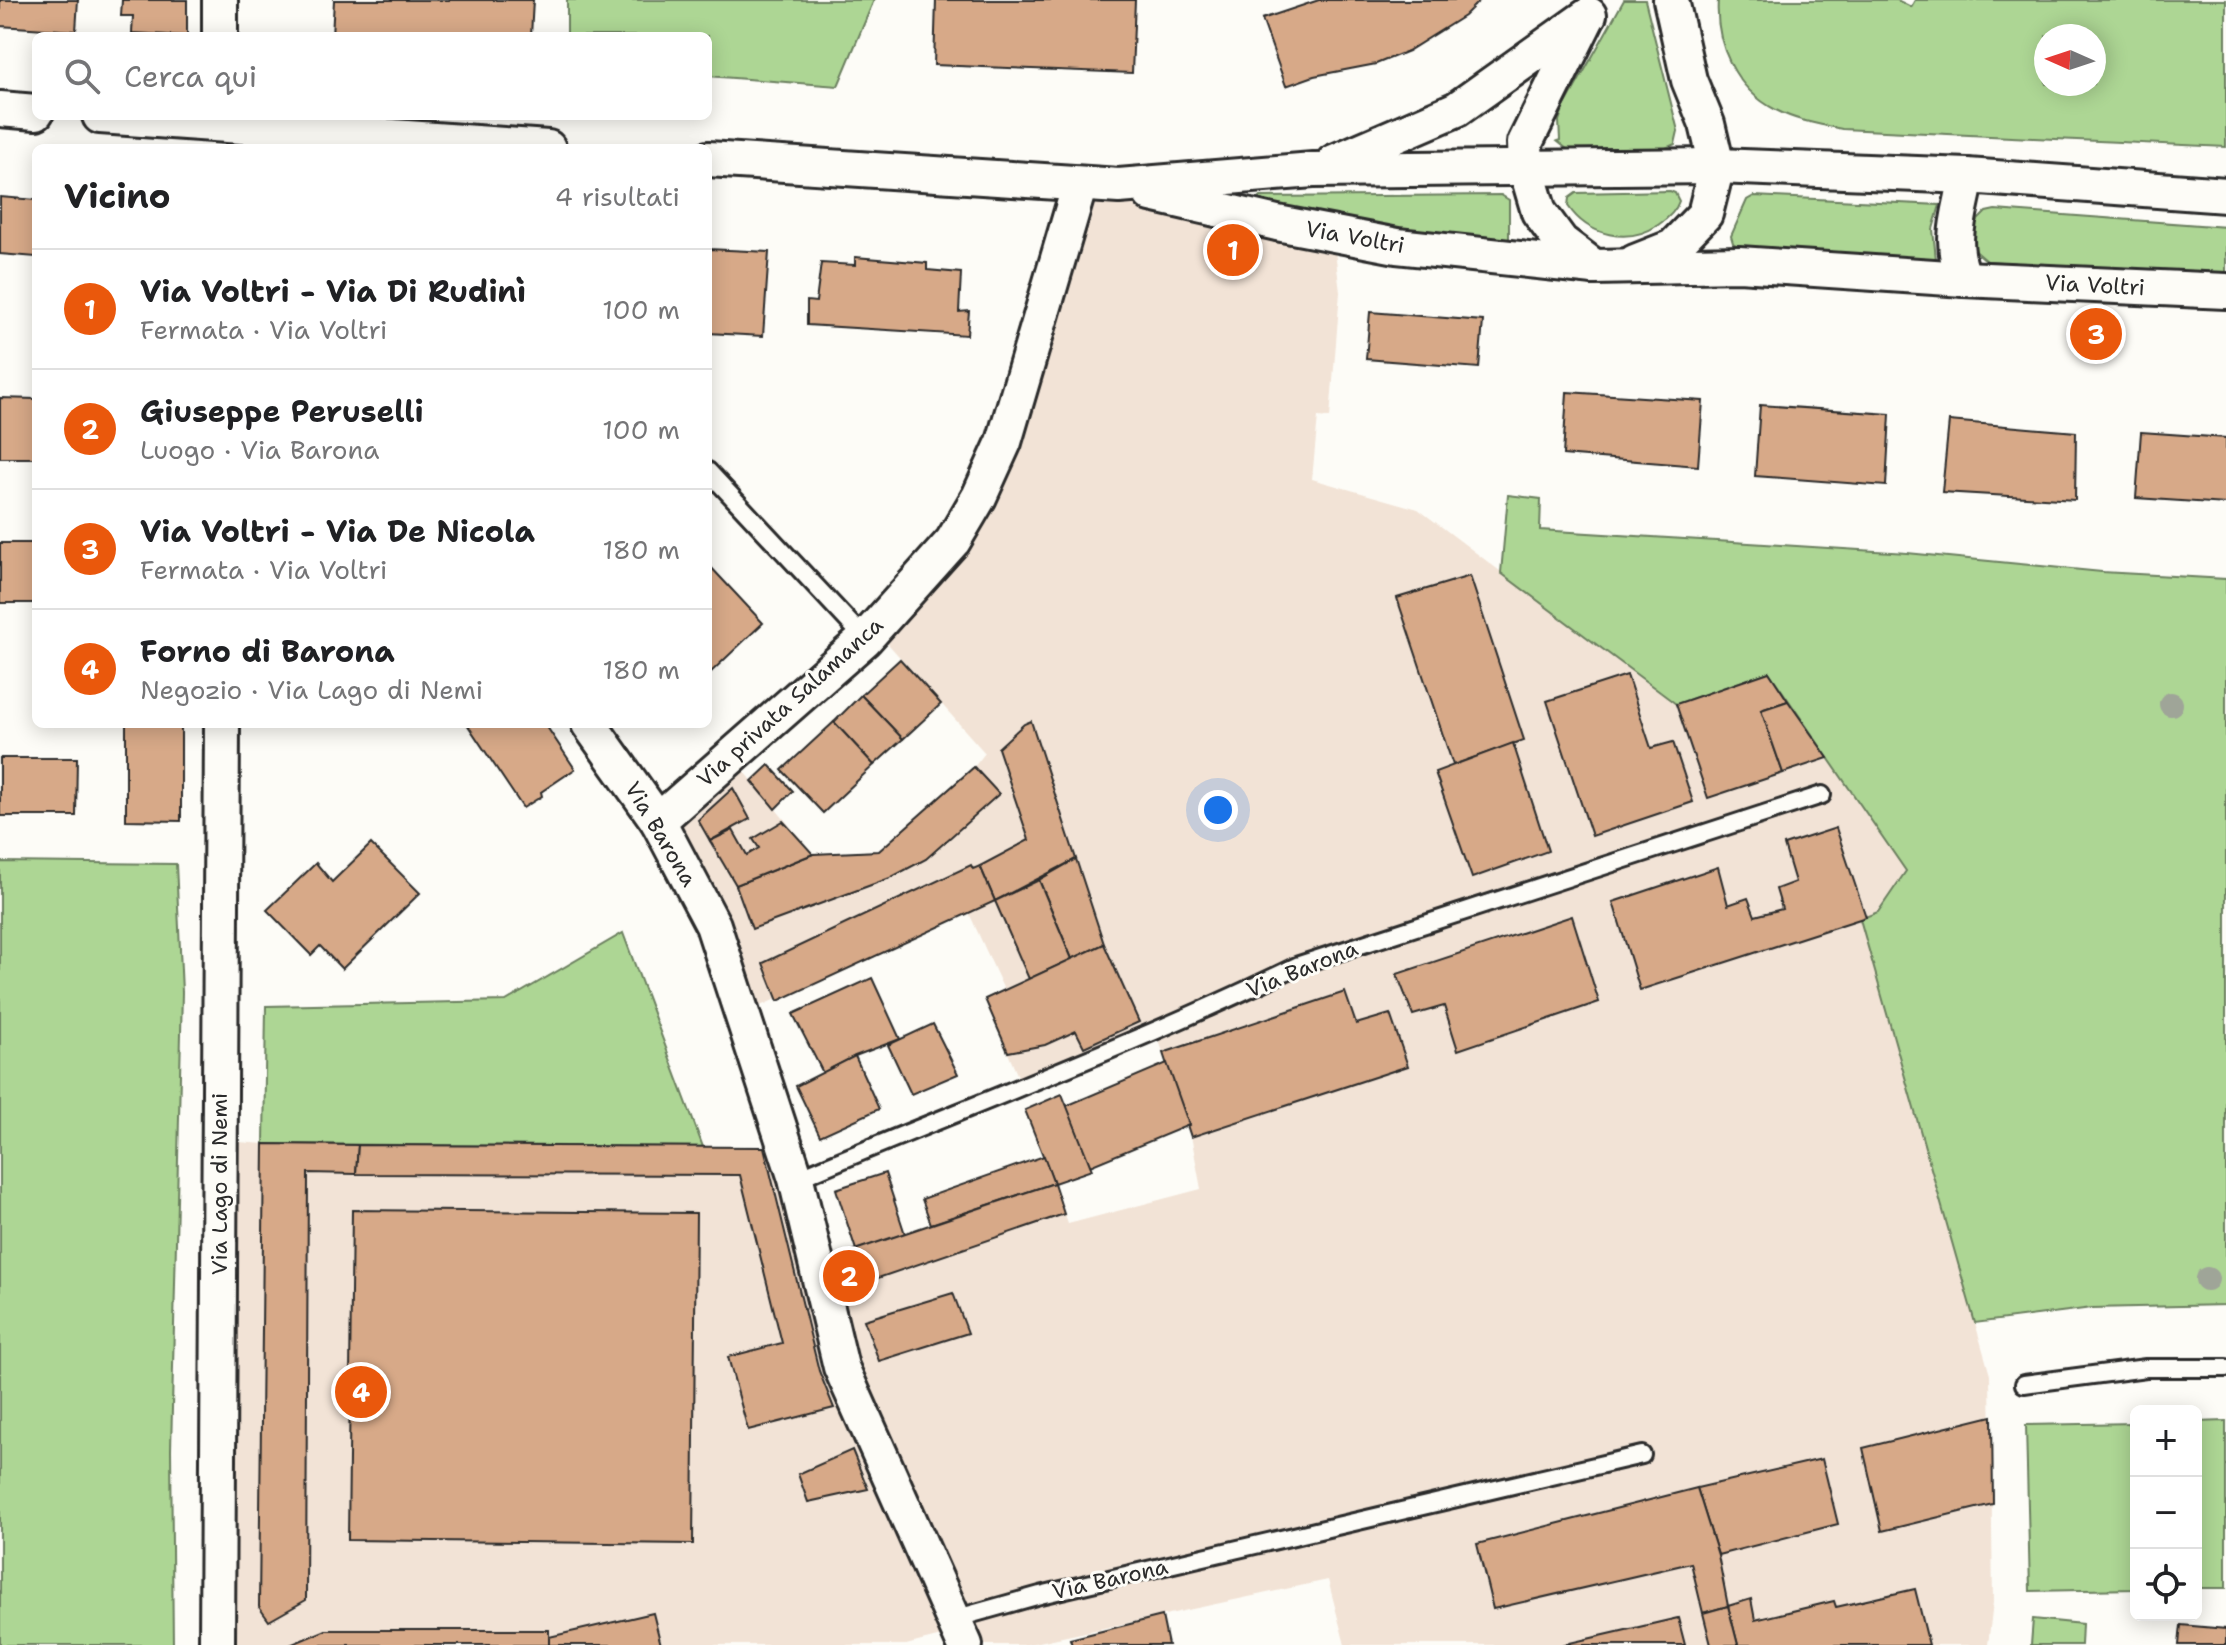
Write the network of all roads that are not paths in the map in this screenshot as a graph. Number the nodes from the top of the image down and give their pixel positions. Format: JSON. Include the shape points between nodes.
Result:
{"nodes":[{"id":1,"x":220,"y":0,"type":"edge"},
{"id":2,"x":1671,"y":0,"type":"edge"},
{"id":3,"x":1594,"y":7,"type":"edge"},
{"id":4,"x":220,"y":32,"type":"edge"},
{"id":5,"x":0,"y":109,"type":"edge"},
{"id":6,"x":32,"y":112,"type":"edge"},
{"id":7,"x":135,"y":120,"type":"edge"},
{"id":8,"x":222,"y":130,"type":"edge"},
{"id":9,"x":476,"y":144,"type":"edge"},
{"id":10,"x":712,"y":159,"type":"edge"},
{"id":11,"x":1717,"y":166,"type":"junction"},
{"id":12,"x":1526,"y":168,"type":"junction"},
{"id":13,"x":1313,"y":170,"type":"junction"},
{"id":14,"x":1967,"y":176,"type":"junction"},
{"id":15,"x":1080,"y":184,"type":"junction"},
{"id":16,"x":1119,"y":186,"type":"junction"},
{"id":17,"x":2226,"y":195,"type":"edge"},
{"id":18,"x":1607,"y":268,"type":"junction"},
{"id":19,"x":1964,"y":279,"type":"junction"},
{"id":20,"x":2226,"y":291,"type":"edge"},
{"id":21,"x":712,"y":475,"type":"edge"},
{"id":22,"x":865,"y":639,"type":"junction"},
{"id":23,"x":222,"y":728,"type":"edge"},
{"id":24,"x":592,"y":728,"type":"edge"},
{"id":25,"x":1822,"y":795,"type":"dead end"},
{"id":26,"x":658,"y":821,"type":"junction"},
{"id":27,"x":796,"y":1179,"type":"junction"},
{"id":28,"x":2226,"y":1368,"type":"edge"},
{"id":29,"x":2024,"y":1384,"type":"dead end"},
{"id":30,"x":1642,"y":1455,"type":"dead end"},
{"id":31,"x":959,"y":1632,"type":"edge"},
{"id":32,"x":217,"y":1645,"type":"edge"}],
"edges":[{"from":1,"to":4,"type":"street"},
{"from":2,"to":11,"type":"street","via":[[1689,80]]},
{"from":3,"to":12,"type":"street","via":[[1526,139]]},
{"from":3,"to":13,"type":"street","via":[[1457,109]]},
{"from":5,"to":6,"type":"street"},
{"from":7,"to":8,"type":"street"},
{"from":8,"to":9,"type":"street"},
{"from":10,"to":15,"type":"street","name":"Via Voltri"},
{"from":11,"to":12,"type":"street","name":"Via Voltri"},
{"from":11,"to":14,"type":"street","name":"Via Voltri"},
{"from":11,"to":18,"type":"street","name":"Via Voltri","via":[[1705,214],[1673,247]]},
{"from":12,"to":13,"type":"street","name":"Via Voltri"},
{"from":12,"to":18,"type":"street","via":[[1539,212],[1561,242]]},
{"from":13,"to":16,"type":"street","name":"Via Voltri"},
{"from":14,"to":17,"type":"street","name":"Via Voltri"},
{"from":14,"to":19,"type":"street","via":[[1955,237],[1955,257]]},
{"from":15,"to":16,"type":"street","name":"Via Voltri"},
{"from":15,"to":22,"type":"street","name":"Via privata Salamanca","via":[[1004,442],[979,497],[953,541]]},
{"from":16,"to":18,"type":"street","name":"Via Voltri","via":[[1397,246]]},
{"from":18,"to":19,"type":"street","name":"Via Voltri","via":[[1739,264]]},
{"from":19,"to":20,"type":"street","name":"Via Voltri"},
{"from":21,"to":22,"type":"lane"},
{"from":22,"to":26,"type":"street","name":"Via privata Salamanca"},
{"from":23,"to":32,"type":"street","name":"Via Lago di Nemi"},
{"from":24,"to":26,"type":"street","name":"Via Barona"},
{"from":25,"to":27,"type":"lane","name":"Via Barona","via":[[1299,965],[1092,1059]]},
{"from":26,"to":27,"type":"street","name":"Via Barona","via":[[713,925]]},
{"from":27,"to":31,"type":"street","name":"Via Barona","via":[[841,1367]]},
{"from":28,"to":29,"type":"lane","via":[[2146,1368]]},
{"from":30,"to":31,"type":"lane","name":"Via Barona","via":[[1040,1595]]}]}
